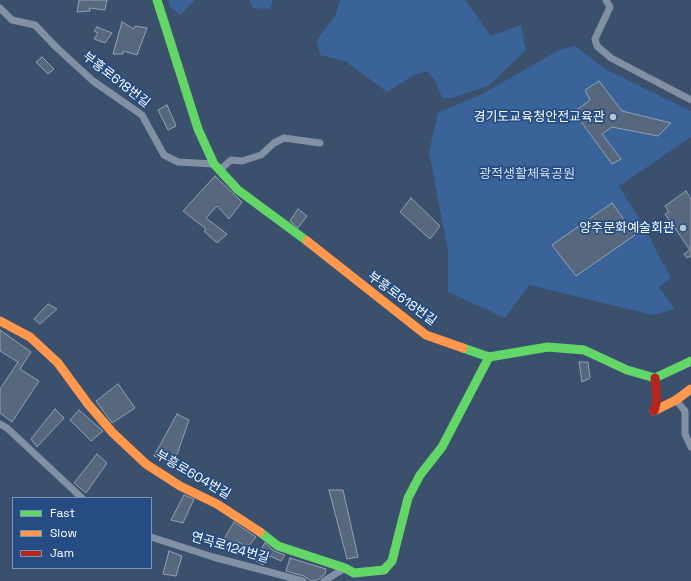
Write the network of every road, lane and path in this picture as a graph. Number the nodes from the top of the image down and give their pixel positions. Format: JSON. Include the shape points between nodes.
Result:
{"nodes":[{"id":1,"x":157,"y":0,"type":"edge"},
{"id":2,"x":606,"y":0,"type":"edge"},
{"id":3,"x":0,"y":8,"type":"edge"},
{"id":4,"x":691,"y":100,"type":"edge"},
{"id":5,"x":320,"y":143,"type":"dead end"},
{"id":6,"x":217,"y":167,"type":"junction"},
{"id":7,"x":0,"y":321,"type":"edge"},
{"id":8,"x":489,"y":357,"type":"junction"},
{"id":9,"x":691,"y":361,"type":"edge"},
{"id":10,"x":655,"y":378,"type":"junction"},
{"id":11,"x":691,"y":389,"type":"edge"},
{"id":12,"x":676,"y":400,"type":"junction"},
{"id":13,"x":0,"y":424,"type":"edge"},
{"id":14,"x":691,"y":448,"type":"edge"},
{"id":15,"x":81,"y":497,"type":"edge"},
{"id":16,"x":152,"y":536,"type":"edge"},
{"id":17,"x":346,"y":568,"type":"junction"},
{"id":18,"x":303,"y":581,"type":"edge"},
{"id":19,"x":324,"y":581,"type":"edge"}],
"edges":[{"from":1,"to":6,"type":"street","name":"부흥로618번길","via":[[198,129]]},
{"from":2,"to":4,"type":"street","via":[[610,7],[595,39],[597,46],[612,58]]},
{"from":3,"to":6,"type":"street","name":"부흥로618번길","via":[[12,20],[36,26],[93,81],[142,115],[164,155],[178,162]]},
{"from":5,"to":6,"type":"street","via":[[284,138],[261,155],[242,161],[231,160]]},
{"from":6,"to":8,"type":"street","name":"부흥로618번길","via":[[238,190],[320,249],[348,275],[426,335]]},
{"from":7,"to":17,"type":"street","name":"부흥로604번길","via":[[30,337],[58,363],[113,434],[146,464],[251,525],[278,546]]},
{"from":8,"to":10,"type":"street","name":"부흥로618번길","via":[[548,347],[584,350],[627,370]]},
{"from":8,"to":17,"type":"street","name":"부흥로604번길","via":[[442,448],[420,475],[408,498],[392,561],[384,570],[354,573]]},
{"from":9,"to":10,"type":"street"},
{"from":10,"to":12,"type":"street","via":[[657,399],[654,411]]},
{"from":11,"to":12,"type":"street"},
{"from":12,"to":14,"type":"street","via":[[685,411],[685,434]]},
{"from":13,"to":15,"type":"street"},
{"from":16,"to":18,"type":"street","name":"연곡로124번길","via":[[213,557]]},
{"from":17,"to":19,"type":"street"}]}
